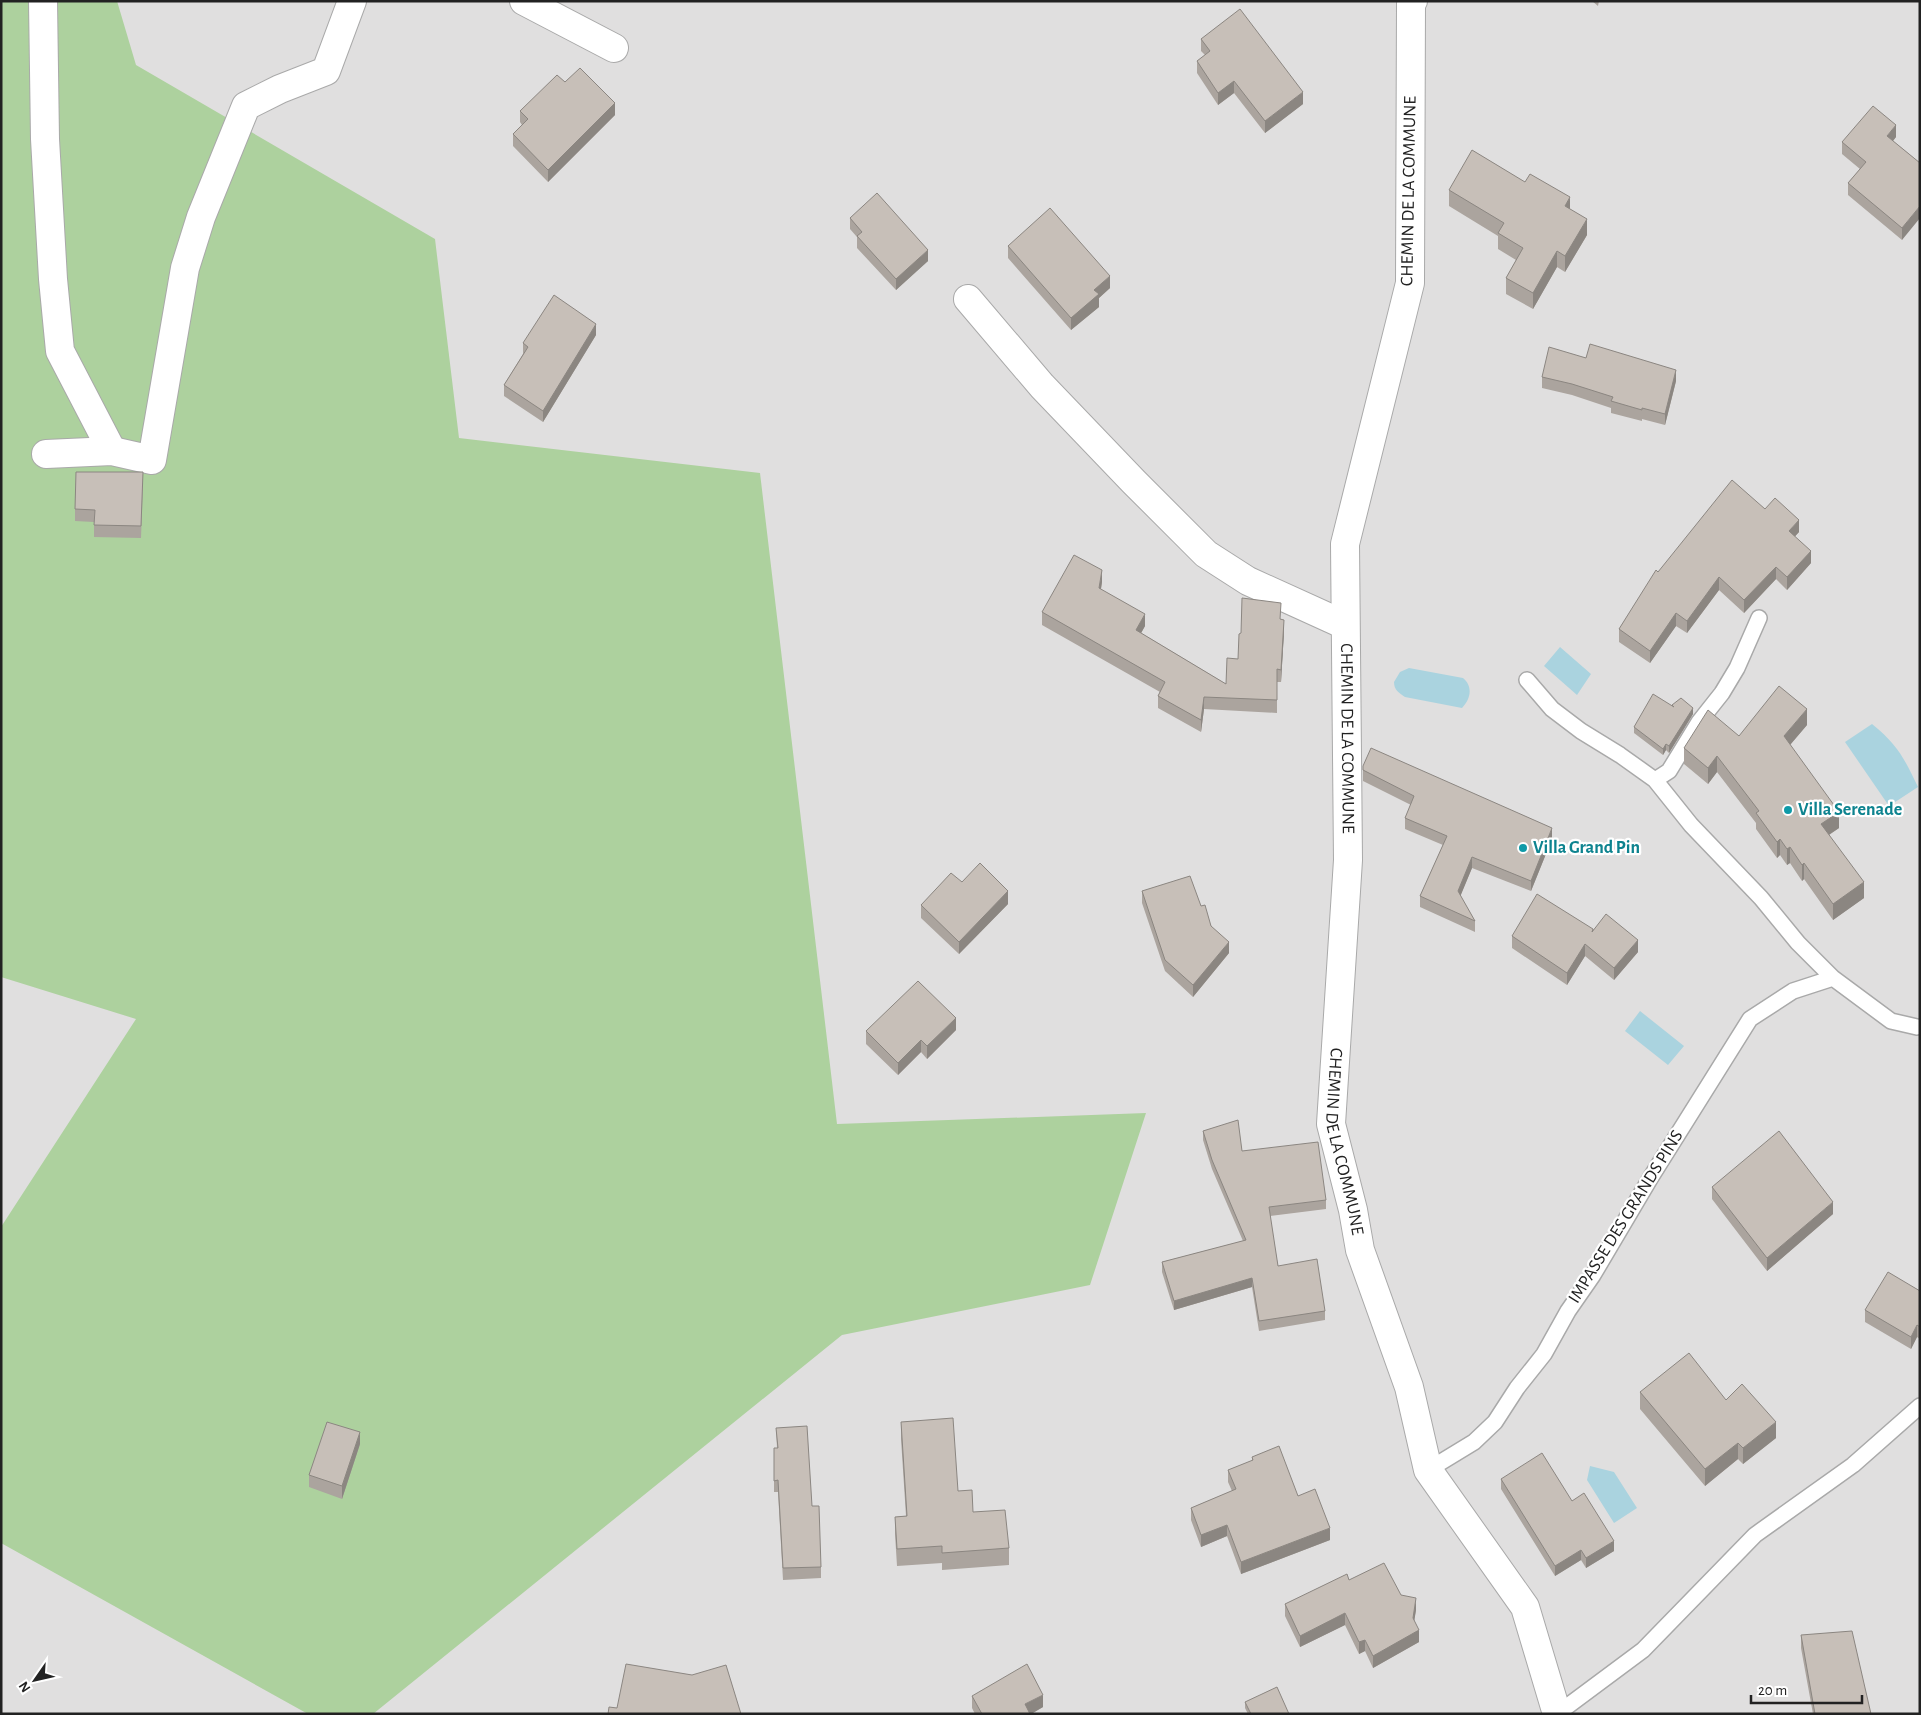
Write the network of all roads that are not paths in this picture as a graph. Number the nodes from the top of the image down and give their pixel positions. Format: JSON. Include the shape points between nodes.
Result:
{"nodes":[{"id":1,"x":43,"y":1,"type":"edge"},
{"id":2,"x":352,"y":1,"type":"edge"},
{"id":3,"x":524,"y":1,"type":"edge"},
{"id":4,"x":1413,"y":1,"type":"edge"},
{"id":5,"x":614,"y":48,"type":"dead end"},
{"id":6,"x":968,"y":299,"type":"dead end"},
{"id":7,"x":112,"y":451,"type":"junction"},
{"id":8,"x":46,"y":454,"type":"dead end"},
{"id":9,"x":1760,"y":618,"type":"dead end"},
{"id":10,"x":1345,"y":625,"type":"junction"},
{"id":11,"x":1527,"y":680,"type":"dead end"},
{"id":12,"x":1655,"y":780,"type":"junction"},
{"id":13,"x":1833,"y":978,"type":"junction"},
{"id":14,"x":1917,"y":1027,"type":"dead end"},
{"id":15,"x":1920,"y":1406,"type":"edge"},
{"id":16,"x":1428,"y":1470,"type":"junction"},
{"id":17,"x":1557,"y":1714,"type":"edge"}],
"edges":[{"from":1,"to":7,"type":"street","via":[[45,139],[60,351]]},
{"from":2,"to":7,"type":"street","via":[[326,71],[246,106],[201,217],[185,268],[152,460]]},
{"from":3,"to":5,"type":"street"},
{"from":4,"to":10,"type":"street","name":"CHEMIN DE LA COMMUNE","via":[[1410,283],[1345,544]]},
{"from":6,"to":10,"type":"street","via":[[1042,386],[1206,554],[1248,581]]},
{"from":7,"to":8,"type":"street"},
{"from":9,"to":12,"type":"lane","via":[[1722,692],[1669,771]]},
{"from":10,"to":16,"type":"street","name":"CHEMIN DE LA COMMUNE","via":[[1348,860],[1331,1124],[1360,1250],[1409,1387]]},
{"from":11,"to":12,"type":"lane","via":[[1552,709]]},
{"from":12,"to":13,"type":"lane","via":[[1691,825]]},
{"from":13,"to":14,"type":"lane","via":[[1891,1021]]},
{"from":13,"to":16,"type":"lane","name":"IMPASSE DES GRANDS PINS","via":[[1793,991],[1750,1019],[1593,1275],[1568,1310],[1544,1354],[1495,1422],[1474,1442]]},
{"from":15,"to":17,"type":"lane","via":[[1853,1465],[1755,1535],[1643,1650]]},
{"from":16,"to":17,"type":"street","via":[[1525,1607]]}]}
